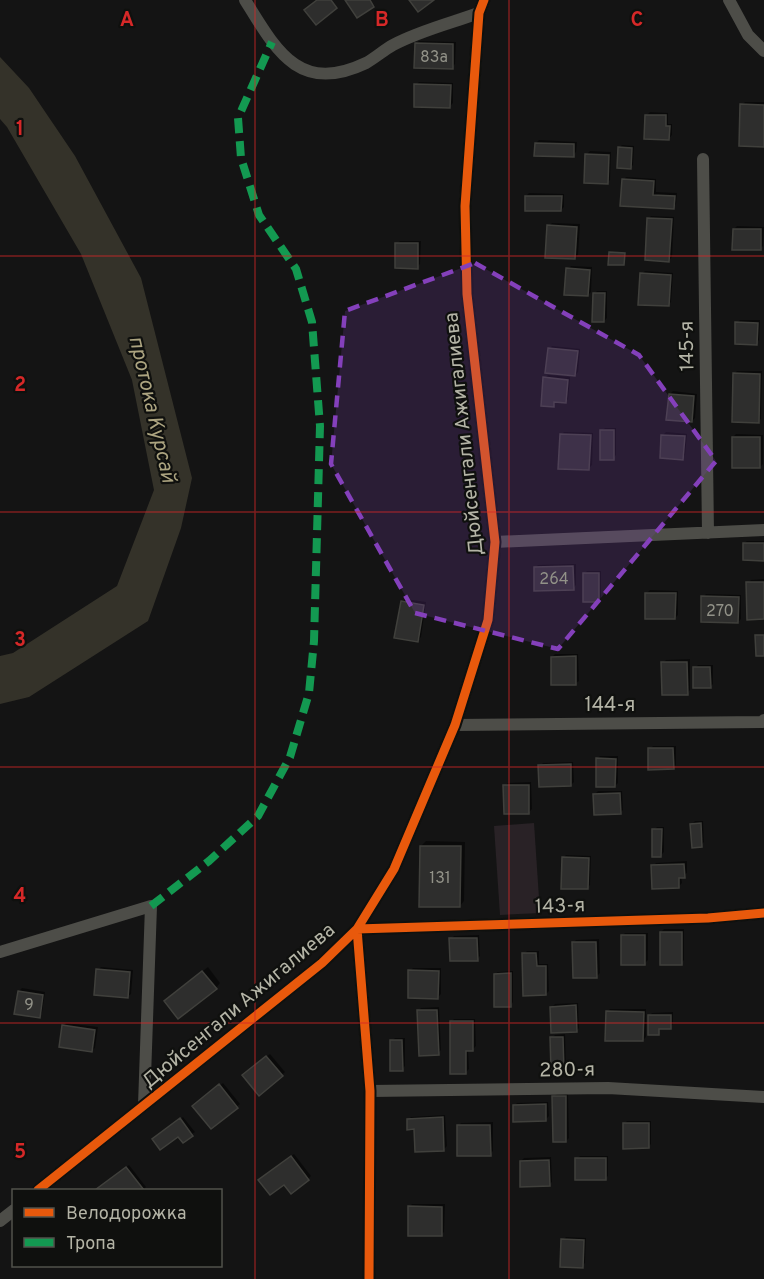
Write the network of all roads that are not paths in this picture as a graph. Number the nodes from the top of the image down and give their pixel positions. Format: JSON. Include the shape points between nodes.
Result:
{"nodes":[{"id":1,"x":245,"y":0,"type":"edge"},
{"id":2,"x":484,"y":0,"type":"edge"},
{"id":3,"x":729,"y":0,"type":"edge"},
{"id":4,"x":480,"y":13,"type":"junction"},
{"id":5,"x":764,"y":51,"type":"edge"},
{"id":6,"x":704,"y":159,"type":"dead end"},
{"id":7,"x":764,"y":530,"type":"edge"},
{"id":8,"x":708,"y":533,"type":"junction"},
{"id":9,"x":495,"y":542,"type":"junction"},
{"id":10,"x":455,"y":724,"type":"junction"},
{"id":11,"x":763,"y":725,"type":"edge"},
{"id":12,"x":764,"y":913,"type":"edge"},
{"id":13,"x":357,"y":928,"type":"junction"},
{"id":14,"x":0,"y":952,"type":"edge"},
{"id":15,"x":370,"y":1091,"type":"junction"},
{"id":16,"x":764,"y":1097,"type":"edge"},
{"id":17,"x":144,"y":1106,"type":"junction"},
{"id":18,"x":40,"y":1189,"type":"edge"},
{"id":19,"x":12,"y":1212,"type":"edge"},
{"id":20,"x":0,"y":1221,"type":"edge"},
{"id":21,"x":369,"y":1279,"type":"edge"}],
"edges":[{"from":1,"to":4,"type":"street","via":[[287,59],[316,74],[342,72],[393,45]]},
{"from":2,"to":4,"type":"street","name":"Дюйсенгали Ажигалиева"},
{"from":3,"to":5,"type":"street","via":[[748,35]]},
{"from":4,"to":9,"type":"street","name":"Дюйсенгали Ажигалиева","via":[[465,206],[467,294]]},
{"from":6,"to":8,"type":"street","name":"145-я"},
{"from":7,"to":8,"type":"street"},
{"from":8,"to":9,"type":"street"},
{"from":9,"to":10,"type":"street","name":"Дюйсенгали Ажигалиева","via":[[488,620]]},
{"from":10,"to":11,"type":"street","name":"144-я"},
{"from":10,"to":13,"type":"street","name":"Дюйсенгали Ажигалиева","via":[[394,868]]},
{"from":12,"to":13,"type":"street","name":"143-я"},
{"from":13,"to":15,"type":"street"},
{"from":13,"to":17,"type":"street","name":"Дюйсенгали Ажигалиева","via":[[322,963]]},
{"from":14,"to":17,"type":"street","via":[[151,906]]},
{"from":15,"to":16,"type":"street","name":"280-я","via":[[608,1088]]},
{"from":15,"to":21,"type":"street"},
{"from":17,"to":18,"type":"street","name":"Дюйсенгали Ажигалиева"},
{"from":19,"to":20,"type":"street"}]}
